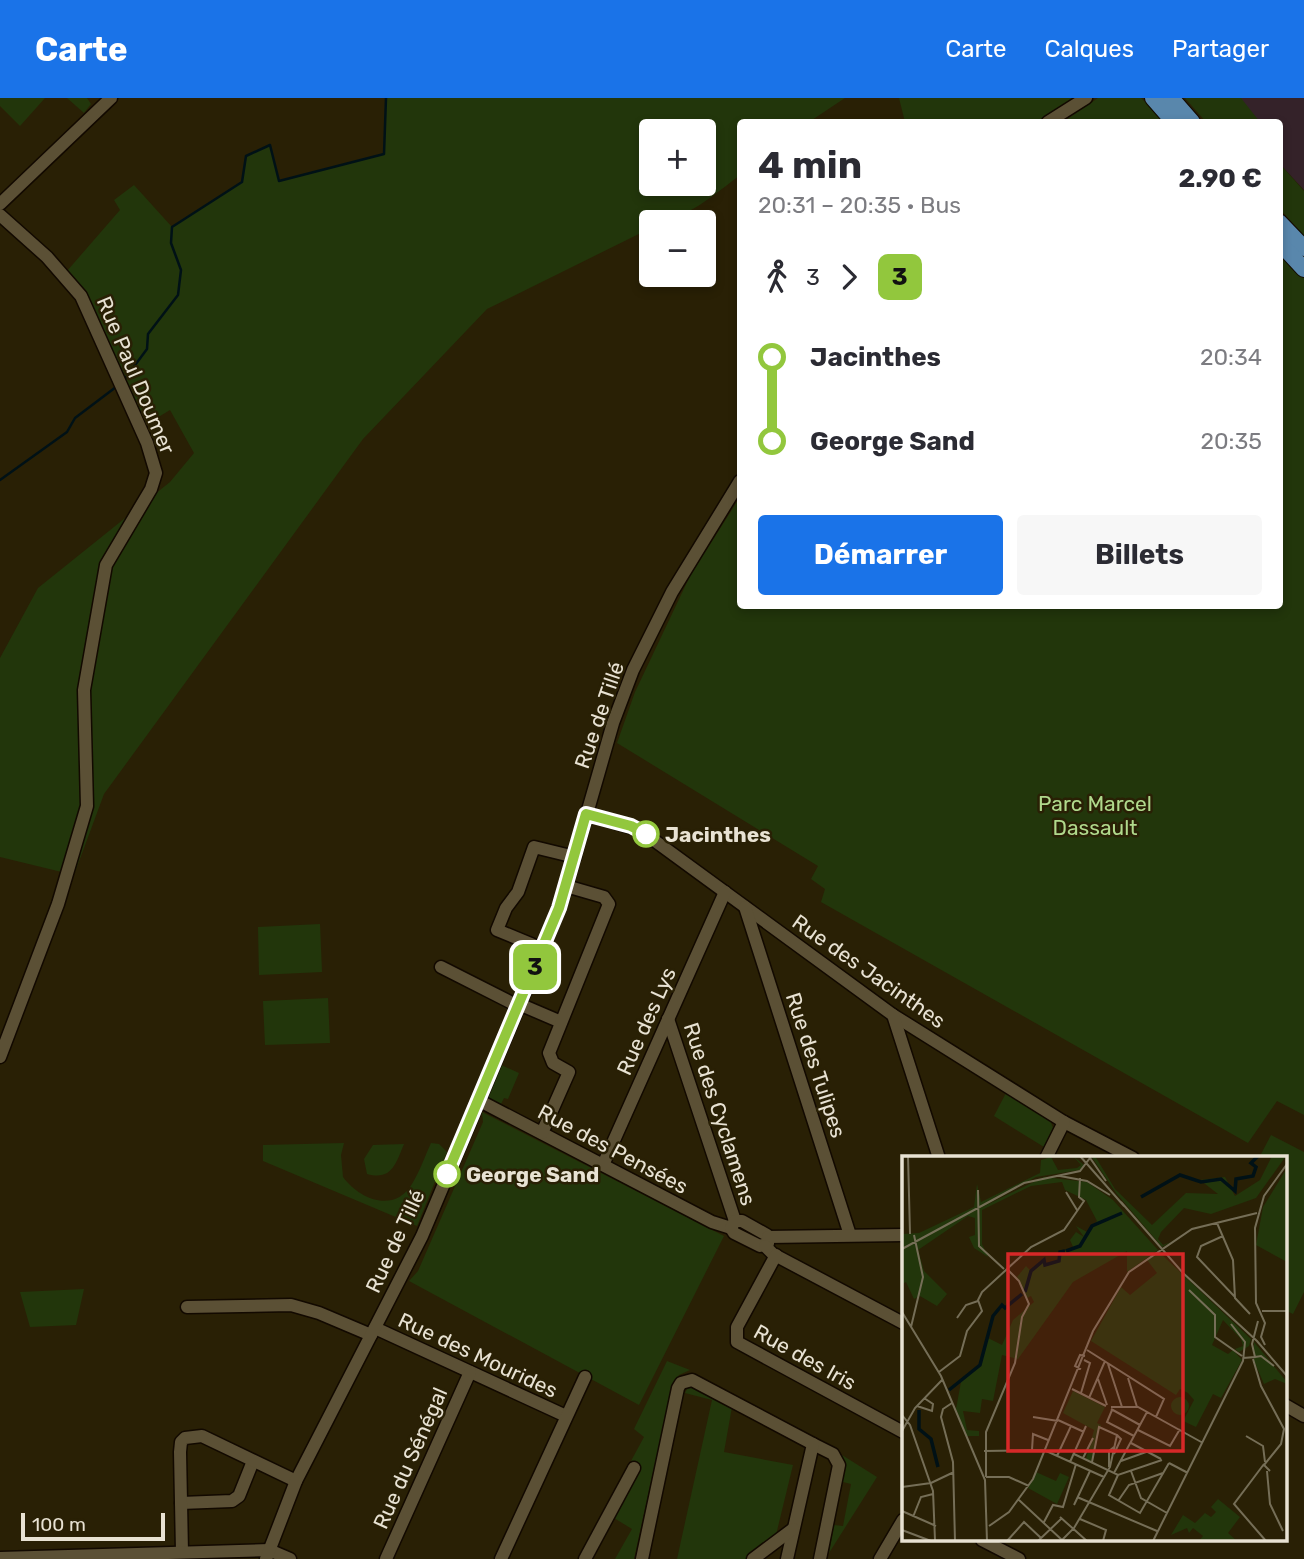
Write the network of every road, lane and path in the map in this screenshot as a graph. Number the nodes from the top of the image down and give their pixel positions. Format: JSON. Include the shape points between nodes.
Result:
{"nodes":[{"id":1,"x":111,"y":98,"type":"edge"},
{"id":2,"x":1086,"y":98,"type":"edge"},
{"id":3,"x":1153,"y":98,"type":"edge"},
{"id":4,"x":1171,"y":98,"type":"edge"},
{"id":5,"x":1053,"y":119,"type":"edge"},
{"id":6,"x":1171,"y":119,"type":"edge"},
{"id":7,"x":1189,"y":119,"type":"edge"},
{"id":8,"x":0,"y":204,"type":"edge"},
{"id":9,"x":0,"y":215,"type":"edge"},
{"id":10,"x":1283,"y":226,"type":"edge"},
{"id":11,"x":1283,"y":246,"type":"edge"},
{"id":12,"x":1304,"y":248,"type":"edge"},
{"id":13,"x":1304,"y":269,"type":"edge"},
{"id":14,"x":737,"y":486,"type":"edge"},
{"id":15,"x":586,"y":814,"type":"junction"},
{"id":16,"x":575,"y":857,"type":"junction"},
{"id":17,"x":566,"y":886,"type":"junction"},
{"id":18,"x":725,"y":892,"type":"junction"},
{"id":19,"x":745,"y":907,"type":"junction"},
{"id":20,"x":543,"y":949,"type":"junction"},
{"id":21,"x":441,"y":967,"type":"dead end"},
{"id":22,"x":519,"y":1005,"type":"junction"},
{"id":23,"x":893,"y":1016,"type":"junction"},
{"id":24,"x":668,"y":1020,"type":"junction"},
{"id":25,"x":561,"y":1021,"type":"junction"},
{"id":26,"x":0,"y":1057,"type":"edge"},
{"id":27,"x":478,"y":1100,"type":"junction"},
{"id":28,"x":1064,"y":1122,"type":"junction"},
{"id":29,"x":542,"y":1133,"type":"junction"},
{"id":30,"x":938,"y":1156,"type":"edge"},
{"id":31,"x":1046,"y":1156,"type":"edge"},
{"id":32,"x":1129,"y":1156,"type":"edge"},
{"id":33,"x":603,"y":1165,"type":"junction"},
{"id":34,"x":733,"y":1225,"type":"junction"},
{"id":35,"x":902,"y":1235,"type":"edge"},
{"id":36,"x":850,"y":1236,"type":"junction"},
{"id":37,"x":767,"y":1241,"type":"junction"},
{"id":38,"x":776,"y":1255,"type":"junction"},
{"id":39,"x":187,"y":1307,"type":"dead end"},
{"id":40,"x":902,"y":1322,"type":"edge"},
{"id":41,"x":373,"y":1331,"type":"junction"},
{"id":42,"x":470,"y":1372,"type":"junction"},
{"id":43,"x":585,"y":1377,"type":"dead end"},
{"id":44,"x":1286,"y":1406,"type":"edge"},
{"id":45,"x":566,"y":1416,"type":"junction"},
{"id":46,"x":1304,"y":1416,"type":"edge"},
{"id":47,"x":902,"y":1431,"type":"edge"},
{"id":48,"x":813,"y":1444,"type":"junction"},
{"id":49,"x":253,"y":1461,"type":"junction"},
{"id":50,"x":634,"y":1468,"type":"dead end"},
{"id":51,"x":296,"y":1481,"type":"junction"},
{"id":52,"x":181,"y":1503,"type":"junction"},
{"id":53,"x":902,"y":1522,"type":"edge"},
{"id":54,"x":793,"y":1529,"type":"junction"},
{"id":55,"x":986,"y":1542,"type":"edge"},
{"id":56,"x":181,"y":1552,"type":"junction"},
{"id":57,"x":267,"y":1554,"type":"edge"},
{"id":58,"x":0,"y":1558,"type":"edge"},
{"id":59,"x":289,"y":1559,"type":"edge"},
{"id":60,"x":386,"y":1559,"type":"edge"},
{"id":61,"x":500,"y":1559,"type":"edge"},
{"id":62,"x":585,"y":1559,"type":"edge"},
{"id":63,"x":642,"y":1559,"type":"edge"},
{"id":64,"x":753,"y":1559,"type":"edge"},
{"id":65,"x":786,"y":1559,"type":"edge"},
{"id":66,"x":820,"y":1559,"type":"edge"},
{"id":67,"x":880,"y":1559,"type":"edge"},
{"id":68,"x":1019,"y":1559,"type":"edge"}],
"edges":[{"from":1,"to":8,"type":"street"},
{"from":2,"to":5,"type":"street"},
{"from":3,"to":6,"type":"main road"},
{"from":4,"to":7,"type":"main road"},
{"from":9,"to":26,"type":"street","name":"Rue Paul Doumer","via":[[47,257],[81,296],[156,473],[106,565],[84,690],[87,806],[58,904]]},
{"from":10,"to":12,"type":"main road"},
{"from":11,"to":13,"type":"main road"},
{"from":14,"to":15,"type":"street","name":"Rue de Tillé","via":[[671,592],[633,670]]},
{"from":15,"to":16,"type":"street","name":"Rue de Tillé"},
{"from":15,"to":18,"type":"street","name":"Rue des Jacinthes","via":[[640,830]]},
{"from":16,"to":17,"type":"street","name":"Rue de Tillé"},
{"from":16,"to":20,"type":"street","via":[[534,847],[518,892],[497,930]]},
{"from":17,"to":20,"type":"street","name":"Rue de Tillé"},
{"from":17,"to":25,"type":"street","via":[[604,897],[609,904]]},
{"from":18,"to":19,"type":"street","name":"Rue des Jacinthes"},
{"from":18,"to":24,"type":"street","name":"Rue des Lys"},
{"from":19,"to":23,"type":"street","name":"Rue des Jacinthes"},
{"from":19,"to":36,"type":"street","name":"Rue des Tulipes"},
{"from":20,"to":22,"type":"street","name":"Rue de Tillé"},
{"from":21,"to":22,"type":"street"},
{"from":22,"to":25,"type":"street"},
{"from":22,"to":27,"type":"street","name":"Rue de Tillé"},
{"from":23,"to":28,"type":"street","name":"Rue des Jacinthes"},
{"from":23,"to":30,"type":"street"},
{"from":24,"to":33,"type":"street","name":"Rue des Lys"},
{"from":24,"to":34,"type":"street","name":"Rue des Cyclamens"},
{"from":25,"to":29,"type":"street","via":[[549,1056],[569,1072]]},
{"from":27,"to":29,"type":"street","name":"Rue des Pensées"},
{"from":27,"to":41,"type":"street","name":"Rue de Tillé","via":[[422,1236]]},
{"from":28,"to":31,"type":"street"},
{"from":28,"to":32,"type":"street","name":"Rue des Jacinthes"},
{"from":29,"to":33,"type":"street","name":"Rue des Pensées"},
{"from":33,"to":34,"type":"street","name":"Rue des Pensées","via":[[712,1222]]},
{"from":34,"to":37,"type":"street","name":"Rue des Pensées","via":[[734,1233],[757,1245]]},
{"from":35,"to":36,"type":"street"},
{"from":36,"to":37,"type":"street"},
{"from":37,"to":38,"type":"street","name":"Rue des Pensées"},
{"from":38,"to":40,"type":"street","name":"Rue des Pensées"},
{"from":38,"to":47,"type":"street","name":"Rue des Iris","via":[[735,1331],[737,1342]]},
{"from":39,"to":41,"type":"street","name":"Rue des Mourides","via":[[291,1305]]},
{"from":41,"to":42,"type":"street","name":"Rue des Mourides"},
{"from":41,"to":51,"type":"street","name":"Rue de Tillé"},
{"from":42,"to":45,"type":"street","name":"Rue des Mourides"},
{"from":42,"to":60,"type":"street","name":"Rue du Sénégal"},
{"from":43,"to":45,"type":"street"},
{"from":44,"to":46,"type":"street"},
{"from":45,"to":61,"type":"street"},
{"from":48,"to":54,"type":"street"},
{"from":48,"to":63,"type":"street","via":[[700,1381],[685,1381],[678,1388]]},
{"from":48,"to":66,"type":"street","via":[[833,1454],[839,1465]]},
{"from":49,"to":51,"type":"street"},
{"from":49,"to":52,"type":"street","via":[[239,1496],[232,1501]]},
{"from":49,"to":52,"type":"street","via":[[202,1436],[185,1438],[180,1452]]},
{"from":50,"to":62,"type":"street"},
{"from":51,"to":57,"type":"street","name":"Rue de Tillé"},
{"from":52,"to":56,"type":"street"},
{"from":53,"to":67,"type":"street"},
{"from":54,"to":64,"type":"street"},
{"from":54,"to":65,"type":"street"},
{"from":55,"to":68,"type":"street"},
{"from":56,"to":57,"type":"street"},
{"from":56,"to":58,"type":"street"},
{"from":57,"to":59,"type":"street"}]}
